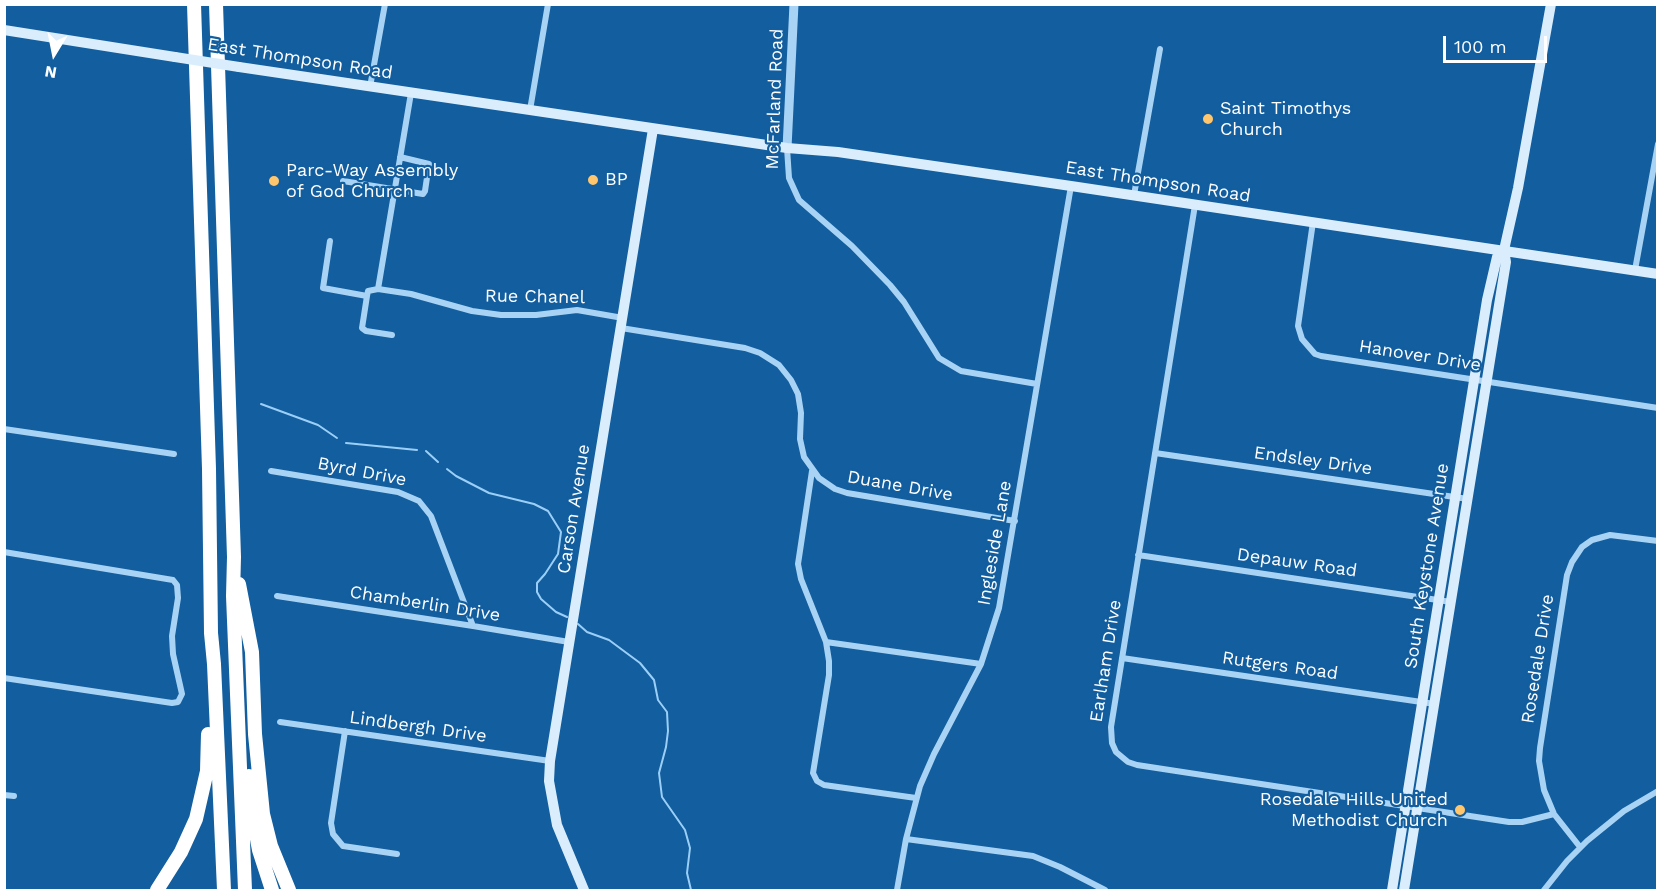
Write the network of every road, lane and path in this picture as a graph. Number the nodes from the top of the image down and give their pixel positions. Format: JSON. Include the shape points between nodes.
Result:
{"nodes":[{"id":1,"x":194,"y":4,"type":"edge"},
{"id":2,"x":216,"y":4,"type":"edge"},
{"id":3,"x":385,"y":4,"type":"edge"},
{"id":4,"x":549,"y":4,"type":"edge"},
{"id":5,"x":794,"y":4,"type":"edge"},
{"id":6,"x":1551,"y":4,"type":"edge"},
{"id":7,"x":4,"y":30,"type":"edge"},
{"id":8,"x":1160,"y":49,"type":"dead end"},
{"id":9,"x":370,"y":87,"type":"junction"},
{"id":10,"x":411,"y":93,"type":"junction"},
{"id":11,"x":530,"y":111,"type":"junction"},
{"id":12,"x":653,"y":129,"type":"junction"},
{"id":13,"x":1658,"y":144,"type":"edge"},
{"id":14,"x":787,"y":148,"type":"junction"},
{"id":15,"x":400,"y":157,"type":"junction"},
{"id":16,"x":343,"y":182,"type":"dead end"},
{"id":17,"x":1071,"y":186,"type":"junction"},
{"id":18,"x":394,"y":190,"type":"junction"},
{"id":19,"x":1134,"y":195,"type":"junction"},
{"id":20,"x":1195,"y":204,"type":"junction"},
{"id":21,"x":1313,"y":222,"type":"junction"},
{"id":22,"x":330,"y":241,"type":"dead end"},
{"id":23,"x":1504,"y":250,"type":"junction"},
{"id":24,"x":1635,"y":270,"type":"junction"},
{"id":25,"x":1658,"y":274,"type":"edge"},
{"id":26,"x":378,"y":289,"type":"junction"},
{"id":27,"x":367,"y":296,"type":"junction"},
{"id":28,"x":622,"y":323,"type":"junction"},
{"id":29,"x":392,"y":336,"type":"dead end"},
{"id":30,"x":1474,"y":380,"type":"junction"},
{"id":31,"x":1486,"y":382,"type":"junction"},
{"id":32,"x":1038,"y":384,"type":"junction"},
{"id":33,"x":1658,"y":408,"type":"edge"},
{"id":34,"x":4,"y":429,"type":"edge"},
{"id":35,"x":1155,"y":453,"type":"junction"},
{"id":36,"x":174,"y":454,"type":"dead end"},
{"id":37,"x":271,"y":471,"type":"dead end"},
{"id":38,"x":812,"y":471,"type":"junction"},
{"id":39,"x":1455,"y":498,"type":"junction"},
{"id":40,"x":1468,"y":500,"type":"junction"},
{"id":41,"x":1015,"y":521,"type":"junction"},
{"id":42,"x":1658,"y":541,"type":"edge"},
{"id":43,"x":4,"y":552,"type":"edge"},
{"id":44,"x":1138,"y":555,"type":"junction"},
{"id":45,"x":234,"y":557,"type":"junction"},
{"id":46,"x":277,"y":596,"type":"dead end"},
{"id":47,"x":1438,"y":600,"type":"junction"},
{"id":48,"x":1451,"y":602,"type":"junction"},
{"id":49,"x":245,"y":612,"type":"junction"},
{"id":50,"x":473,"y":626,"type":"junction"},
{"id":51,"x":211,"y":633,"type":"junction"},
{"id":52,"x":569,"y":642,"type":"junction"},
{"id":53,"x":826,"y":642,"type":"junction"},
{"id":54,"x":1122,"y":658,"type":"junction"},
{"id":55,"x":981,"y":664,"type":"junction"},
{"id":56,"x":4,"y":678,"type":"edge"},
{"id":57,"x":1422,"y":702,"type":"junction"},
{"id":58,"x":1435,"y":704,"type":"junction"},
{"id":59,"x":280,"y":722,"type":"dead end"},
{"id":60,"x":345,"y":731,"type":"junction"},
{"id":61,"x":550,"y":761,"type":"junction"},
{"id":62,"x":1658,"y":791,"type":"edge"},
{"id":63,"x":4,"y":795,"type":"edge"},
{"id":64,"x":14,"y":796,"type":"dead end"},
{"id":65,"x":916,"y":798,"type":"junction"},
{"id":66,"x":1406,"y":805,"type":"junction"},
{"id":67,"x":1418,"y":807,"type":"junction"},
{"id":68,"x":1554,"y":814,"type":"junction"},
{"id":69,"x":906,"y":838,"type":"junction"},
{"id":70,"x":1580,"y":848,"type":"junction"},
{"id":71,"x":397,"y":854,"type":"dead end"},
{"id":72,"x":175,"y":863,"type":"junction"},
{"id":73,"x":151,"y":891,"type":"edge"},
{"id":74,"x":157,"y":891,"type":"edge"},
{"id":75,"x":224,"y":891,"type":"edge"},
{"id":76,"x":245,"y":891,"type":"edge"},
{"id":77,"x":272,"y":891,"type":"edge"},
{"id":78,"x":289,"y":891,"type":"edge"},
{"id":79,"x":584,"y":891,"type":"edge"},
{"id":80,"x":897,"y":891,"type":"edge"},
{"id":81,"x":1105,"y":891,"type":"edge"},
{"id":82,"x":1392,"y":891,"type":"edge"},
{"id":83,"x":1404,"y":891,"type":"edge"},
{"id":84,"x":1544,"y":891,"type":"edge"}],
"edges":[{"from":1,"to":51,"type":"highway"},
{"from":2,"to":45,"type":"highway"},
{"from":3,"to":9,"type":"street"},
{"from":4,"to":11,"type":"street"},
{"from":5,"to":14,"type":"street","name":"McFarland Road"},
{"from":6,"to":23,"type":"main road","name":"South Keystone Avenue"},
{"from":7,"to":9,"type":"main road","name":"East Thompson Road","bridge":true},
{"from":8,"to":19,"type":"street"},
{"from":9,"to":10,"type":"main road","name":"East Thompson Road"},
{"from":10,"to":11,"type":"main road","name":"East Thompson Road"},
{"from":10,"to":15,"type":"street"},
{"from":11,"to":12,"type":"main road","name":"East Thompson Road"},
{"from":12,"to":14,"type":"main road","name":"East Thompson Road"},
{"from":12,"to":28,"type":"main road","name":"Carson Avenue"},
{"from":13,"to":24,"type":"street"},
{"from":14,"to":17,"type":"main road","name":"East Thompson Road"},
{"from":14,"to":32,"type":"street","name":"McFarland Road","via":[[789,178],[799,200],[890,285],[939,358],[961,371]]},
{"from":15,"to":18,"type":"street"},
{"from":15,"to":18,"type":"street","via":[[425,161],[429,167],[425,191],[423,194]]},
{"from":16,"to":18,"type":"street"},
{"from":17,"to":19,"type":"main road","name":"East Thompson Road"},
{"from":17,"to":32,"type":"street","name":"Ingleside Lane"},
{"from":18,"to":26,"type":"street"},
{"from":19,"to":20,"type":"main road","name":"East Thompson Road"},
{"from":20,"to":21,"type":"main road","name":"East Thompson Road"},
{"from":20,"to":35,"type":"street","name":"Earlham Drive"},
{"from":21,"to":23,"type":"main road","name":"East Thompson Road"},
{"from":21,"to":30,"type":"street","name":"Hanover Drive","via":[[1298,323],[1307,347],[1321,356]]},
{"from":22,"to":27,"type":"street","via":[[323,288]]},
{"from":23,"to":24,"type":"main road","name":"East Thompson Road"},
{"from":23,"to":30,"type":"main road","name":"South Keystone Avenue","via":[[1497,257],[1491,282]]},
{"from":23,"to":31,"type":"main road","name":"South Keystone Avenue","via":[[1506,262]]},
{"from":24,"to":25,"type":"main road","name":"East Thompson Road"},
{"from":26,"to":27,"type":"street","via":[[368,291]]},
{"from":26,"to":28,"type":"street","name":"Rue Chanel","via":[[483,313],[536,315],[577,310]]},
{"from":27,"to":29,"type":"street","via":[[363,328]]},
{"from":28,"to":38,"type":"street","via":[[745,348],[769,357],[785,372],[798,394],[801,445]]},
{"from":28,"to":52,"type":"main road","name":"Carson Avenue"},
{"from":30,"to":31,"type":"street","name":"Hanover Drive"},
{"from":30,"to":39,"type":"main road","name":"South Keystone Avenue"},
{"from":31,"to":33,"type":"street","name":"Hanover Drive"},
{"from":31,"to":40,"type":"main road","name":"South Keystone Avenue"},
{"from":32,"to":41,"type":"street","name":"Ingleside Lane"},
{"from":34,"to":36,"type":"street"},
{"from":35,"to":39,"type":"street","name":"Endsley Drive"},
{"from":35,"to":44,"type":"street","name":"Earlham Drive"},
{"from":37,"to":50,"type":"street","name":"Byrd Drive","via":[[398,492],[419,501],[431,516]]},
{"from":38,"to":41,"type":"street","name":"Duane Drive","via":[[826,484],[847,493]]},
{"from":38,"to":53,"type":"street","via":[[798,564]]},
{"from":39,"to":40,"type":"street","name":"Endsley Drive"},
{"from":39,"to":47,"type":"main road","name":"South Keystone Avenue"},
{"from":40,"to":48,"type":"main road","name":"South Keystone Avenue"},
{"from":41,"to":55,"type":"street","name":"Ingleside Lane","via":[[999,608]]},
{"from":42,"to":68,"type":"street","name":"Rosedale Drive","via":[[1603,537],[1582,547],[1569,568],[1539,748],[1542,781]]},
{"from":43,"to":56,"type":"street","via":[[176,582],[172,648],[182,697],[172,703]]},
{"from":44,"to":47,"type":"street","name":"Depauw Road"},
{"from":44,"to":54,"type":"street","name":"Earlham Drive"},
{"from":45,"to":49,"type":"highway"},
{"from":45,"to":76,"type":"highway"},
{"from":46,"to":50,"type":"street","name":"Chamberlin Drive"},
{"from":47,"to":48,"type":"street","name":"Depauw Road"},
{"from":47,"to":57,"type":"main road","name":"South Keystone Avenue"},
{"from":48,"to":58,"type":"main road","name":"South Keystone Avenue"},
{"from":49,"to":77,"type":"highway","via":[[252,812]]},
{"from":49,"to":78,"type":"highway","via":[[252,652],[262,804],[271,846]]},
{"from":50,"to":52,"type":"street","name":"Chamberlin Drive"},
{"from":51,"to":72,"type":"highway","via":[[206,783],[192,831]]},
{"from":51,"to":75,"type":"highway"},
{"from":52,"to":61,"type":"main road","name":"Carson Avenue"},
{"from":53,"to":55,"type":"street"},
{"from":53,"to":65,"type":"street","via":[[829,675],[813,769],[815,779],[824,785]]},
{"from":54,"to":57,"type":"street","name":"Rutgers Road"},
{"from":54,"to":66,"type":"street","name":"Earlham Drive","via":[[1110,734],[1116,752],[1128,762]]},
{"from":55,"to":65,"type":"street","name":"Ingleside Lane","via":[[934,754]]},
{"from":57,"to":58,"type":"street","name":"Rutgers Road"},
{"from":57,"to":66,"type":"main road","name":"South Keystone Avenue"},
{"from":58,"to":67,"type":"main road","name":"South Keystone Avenue"},
{"from":59,"to":60,"type":"street","name":"Lindbergh Drive"},
{"from":60,"to":61,"type":"street","name":"Lindbergh Drive"},
{"from":60,"to":71,"type":"street","via":[[331,823],[333,834],[343,846]]},
{"from":61,"to":79,"type":"main road","name":"Carson Avenue","via":[[549,781],[557,825]]},
{"from":62,"to":70,"type":"street","via":[[1624,811]]},
{"from":63,"to":64,"type":"street"},
{"from":65,"to":69,"type":"street","name":"Ingleside Lane"},
{"from":66,"to":67,"type":"street","name":"Earlham Drive"},
{"from":66,"to":82,"type":"main road","name":"South Keystone Avenue"},
{"from":67,"to":68,"type":"street","name":"Earlham Drive","via":[[1509,822]]},
{"from":67,"to":83,"type":"main road","name":"South Keystone Avenue"},
{"from":68,"to":70,"type":"street","name":"Rosedale Drive"},
{"from":69,"to":80,"type":"street","name":"Ingleside Lane"},
{"from":69,"to":81,"type":"street","via":[[1033,856]]},
{"from":70,"to":84,"type":"street"},
{"from":72,"to":73,"type":"highway"},
{"from":72,"to":74,"type":"highway"}]}
